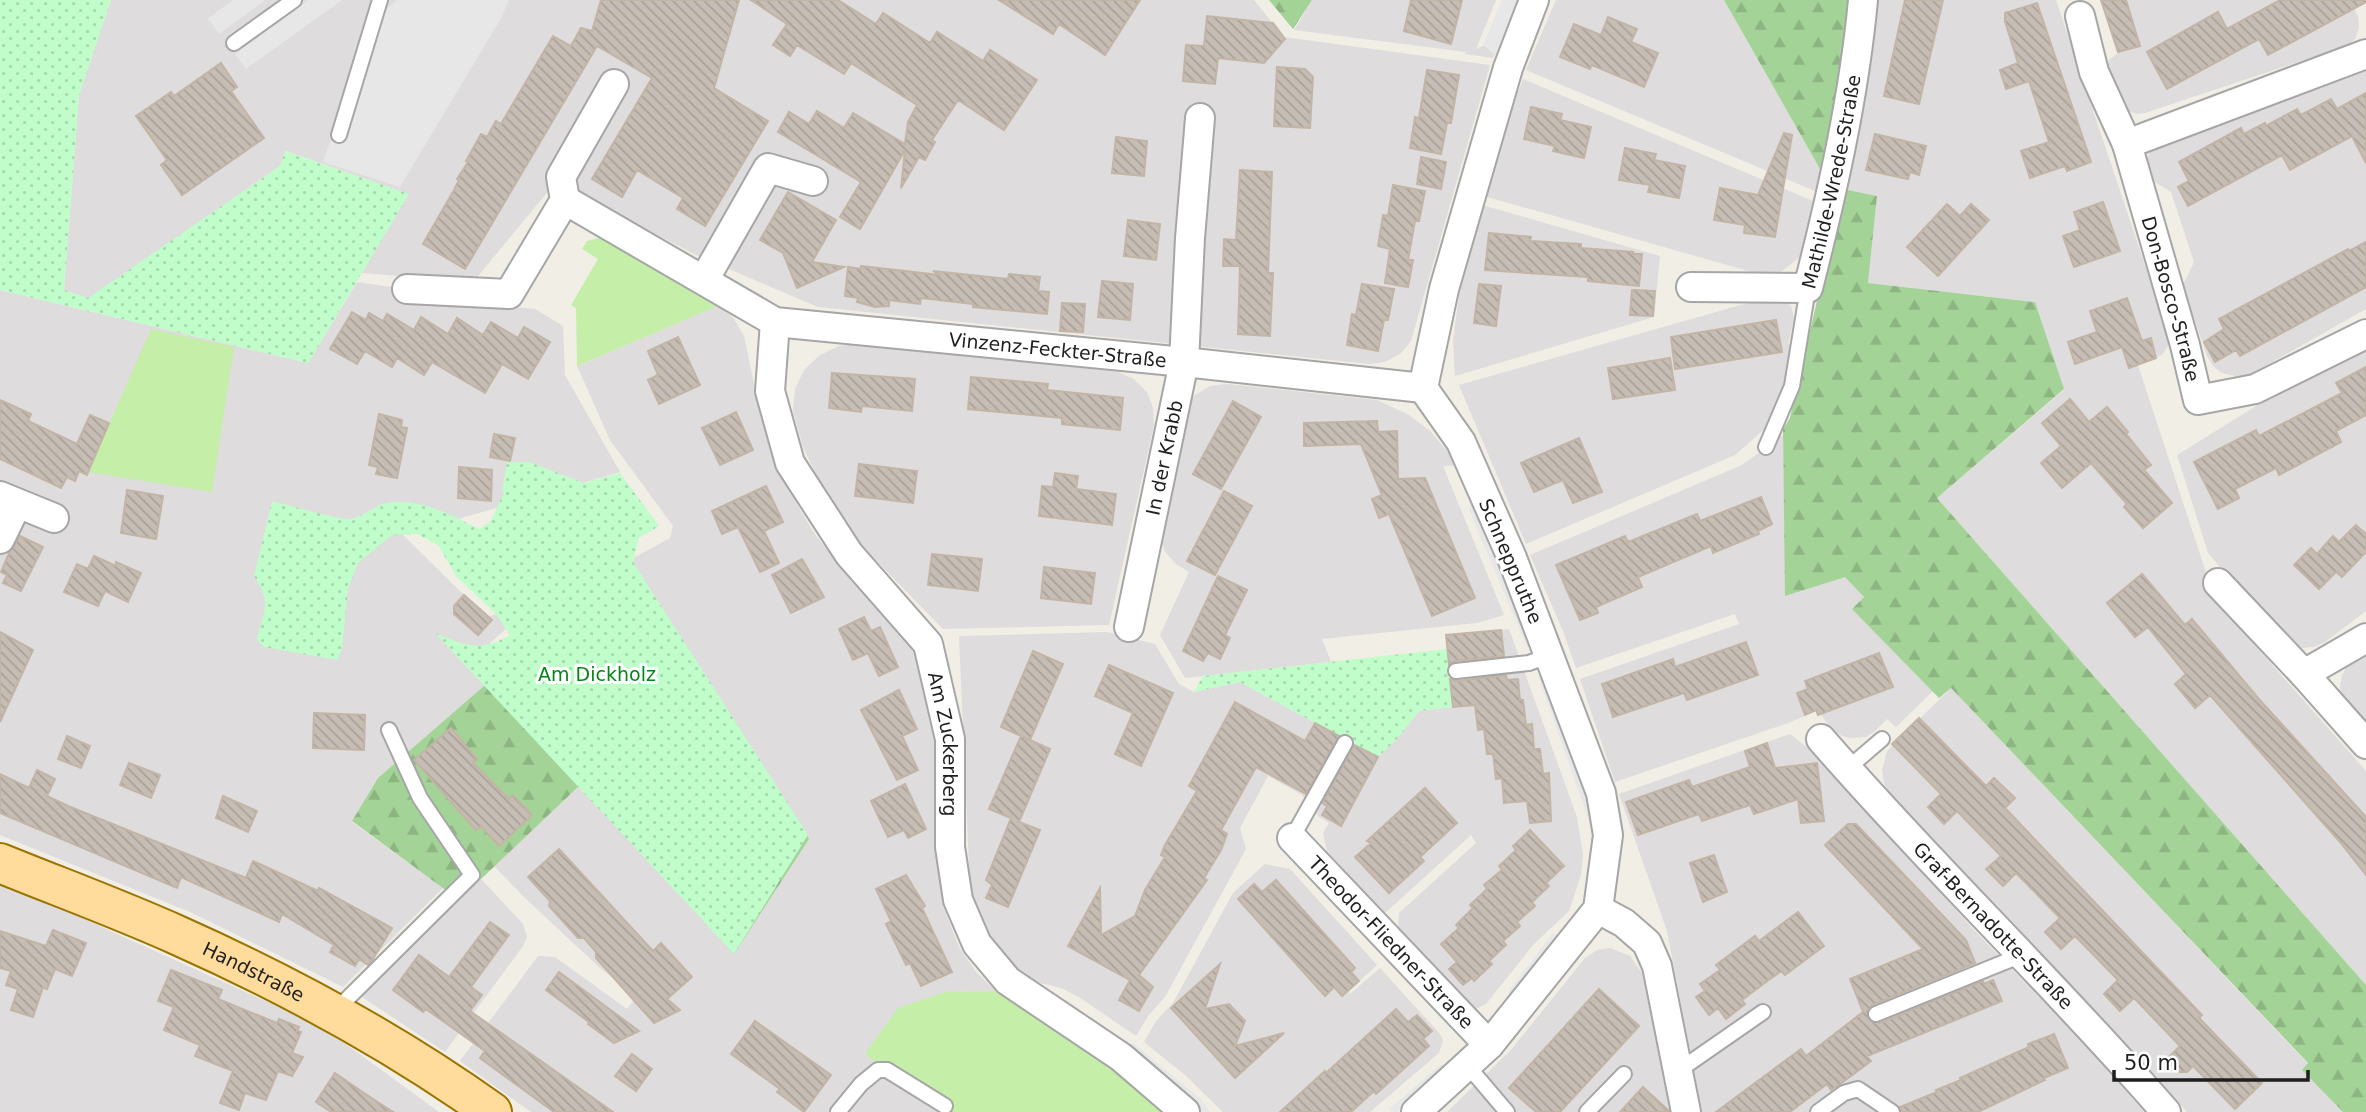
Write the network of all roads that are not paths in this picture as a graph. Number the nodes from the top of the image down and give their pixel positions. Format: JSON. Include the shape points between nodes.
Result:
{"nodes":[{"id":1,"x":294,"y":0,"type":"edge"},
{"id":2,"x":380,"y":0,"type":"edge"},
{"id":3,"x":1534,"y":0,"type":"edge"},
{"id":4,"x":1863,"y":0,"type":"edge"},
{"id":5,"x":2080,"y":16,"type":"dead end"},
{"id":6,"x":234,"y":43,"type":"dead end"},
{"id":7,"x":2366,"y":54,"type":"edge"},
{"id":8,"x":614,"y":84,"type":"dead end"},
{"id":9,"x":1200,"y":118,"type":"dead end"},
{"id":10,"x":339,"y":135,"type":"dead end"},
{"id":11,"x":2127,"y":144,"type":"junction"},
{"id":12,"x":813,"y":181,"type":"dead end"},
{"id":13,"x":565,"y":200,"type":"junction"},
{"id":14,"x":704,"y":280,"type":"junction"},
{"id":15,"x":1691,"y":287,"type":"dead end"},
{"id":16,"x":1808,"y":288,"type":"junction"},
{"id":17,"x":407,"y":289,"type":"dead end"},
{"id":18,"x":775,"y":322,"type":"junction"},
{"id":19,"x":2366,"y":334,"type":"edge"},
{"id":20,"x":1184,"y":362,"type":"junction"},
{"id":21,"x":1423,"y":388,"type":"junction"},
{"id":22,"x":1766,"y":447,"type":"dead end"},
{"id":23,"x":8,"y":500,"type":"edge"},
{"id":24,"x":54,"y":517,"type":"dead end"},
{"id":25,"x":0,"y":539,"type":"edge"},
{"id":26,"x":2218,"y":583,"type":"dead end"},
{"id":27,"x":1129,"y":627,"type":"dead end"},
{"id":28,"x":2366,"y":638,"type":"edge"},
{"id":29,"x":1550,"y":655,"type":"junction"},
{"id":30,"x":1456,"y":671,"type":"dead end"},
{"id":31,"x":2304,"y":674,"type":"junction"},
{"id":32,"x":389,"y":730,"type":"dead end"},
{"id":33,"x":1821,"y":739,"type":"dead end"},
{"id":34,"x":1882,"y":739,"type":"dead end"},
{"id":35,"x":1345,"y":743,"type":"dead end"},
{"id":36,"x":2366,"y":744,"type":"edge"},
{"id":37,"x":1847,"y":769,"type":"junction"},
{"id":38,"x":1292,"y":838,"type":"joint"},
{"id":39,"x":0,"y":863,"type":"edge"},
{"id":40,"x":1598,"y":909,"type":"junction"},
{"id":41,"x":2022,"y":955,"type":"junction"},
{"id":42,"x":334,"y":1012,"type":"junction"},
{"id":43,"x":1763,"y":1012,"type":"dead end"},
{"id":44,"x":1876,"y":1014,"type":"dead end"},
{"id":45,"x":1489,"y":1045,"type":"junction"},
{"id":46,"x":1467,"y":1065,"type":"junction"},
{"id":47,"x":1678,"y":1071,"type":"junction"},
{"id":48,"x":1624,"y":1074,"type":"dead end"},
{"id":49,"x":945,"y":1106,"type":"dead end"},
{"id":50,"x":492,"y":1112,"type":"edge"},
{"id":51,"x":838,"y":1112,"type":"edge"},
{"id":52,"x":1185,"y":1112,"type":"edge"},
{"id":53,"x":1416,"y":1112,"type":"edge"},
{"id":54,"x":1507,"y":1112,"type":"edge"},
{"id":55,"x":1587,"y":1112,"type":"edge"},
{"id":56,"x":1686,"y":1112,"type":"edge"},
{"id":57,"x":1818,"y":1112,"type":"edge"},
{"id":58,"x":1892,"y":1112,"type":"edge"},
{"id":59,"x":2165,"y":1112,"type":"edge"}],
"edges":[{"from":1,"to":6,"type":"lane"},
{"from":2,"to":10,"type":"lane"},
{"from":3,"to":21,"type":"street","via":[[1508,68],[1444,289]]},
{"from":4,"to":16,"type":"street","name":"Mathilde-Wrede-Straße","via":[[1859,47],[1830,203]]},
{"from":5,"to":11,"type":"street","name":"Don-Bosco-Straße","via":[[2094,72]]},
{"from":7,"to":11,"type":"street"},
{"from":8,"to":13,"type":"street","via":[[561,177]]},
{"from":9,"to":20,"type":"street","name":"In der Krabb"},
{"from":11,"to":19,"type":"street","name":"Don-Bosco-Straße","via":[[2198,400],[2255,389]]},
{"from":12,"to":14,"type":"street","via":[[768,168]]},
{"from":13,"to":14,"type":"street","name":"Vinzenz-Feckter-Straße"},
{"from":13,"to":17,"type":"street","via":[[509,294]]},
{"from":14,"to":18,"type":"street","name":"Vinzenz-Feckter-Straße"},
{"from":15,"to":16,"type":"street","name":"Mathilde-Wrede-Straße"},
{"from":16,"to":22,"type":"lane","via":[[1792,386]]},
{"from":18,"to":20,"type":"street","name":"Vinzenz-Feckter-Straße"},
{"from":18,"to":52,"type":"street","name":"Am Zuckerberg","via":[[770,391],[790,463],[849,554],[928,644],[950,739],[950,847],[958,900],[977,943],[1008,981],[1121,1057]]},
{"from":20,"to":21,"type":"street","name":"Vinzenz-Feckter-Straße"},
{"from":20,"to":27,"type":"street","name":"In der Krabb"},
{"from":21,"to":29,"type":"street","name":"Schneppruthe","via":[[1461,442]]},
{"from":23,"to":24,"type":"street"},
{"from":23,"to":25,"type":"street"},
{"from":26,"to":31,"type":"street"},
{"from":28,"to":31,"type":"street"},
{"from":29,"to":30,"type":"lane","via":[[1529,663]]},
{"from":29,"to":40,"type":"street","name":"Schneppruthe","via":[[1601,793],[1608,835]]},
{"from":31,"to":36,"type":"street"},
{"from":32,"to":42,"type":"lane","via":[[420,798],[472,875]]},
{"from":33,"to":37,"type":"street","name":"Graf-Bernadotte-Straße"},
{"from":34,"to":37,"type":"lane"},
{"from":35,"to":38,"type":"lane"},
{"from":37,"to":41,"type":"street","name":"Graf-Bernadotte-Straße"},
{"from":38,"to":45,"type":"street","name":"Theodor-Fliedner-Straße"},
{"from":39,"to":42,"type":"main road","name":"Handstraße","via":[[177,935]]},
{"from":40,"to":45,"type":"street","name":"Theodor-Fliedner-Straße"},
{"from":40,"to":47,"type":"street","via":[[1647,943],[1657,966]]},
{"from":41,"to":44,"type":"lane"},
{"from":41,"to":59,"type":"street","name":"Graf-Bernadotte-Straße"},
{"from":42,"to":50,"type":"main road","name":"Handstraße"},
{"from":43,"to":47,"type":"lane"},
{"from":45,"to":46,"type":"street","name":"Theodor-Fliedner-Straße"},
{"from":46,"to":53,"type":"street","name":"Theodor-Fliedner-Straße"},
{"from":46,"to":54,"type":"lane"},
{"from":47,"to":56,"type":"street"},
{"from":48,"to":55,"type":"lane"},
{"from":49,"to":51,"type":"lane","via":[[887,1070],[878,1070]]},
{"from":57,"to":58,"type":"lane","via":[[1844,1093],[1858,1089]]}]}
